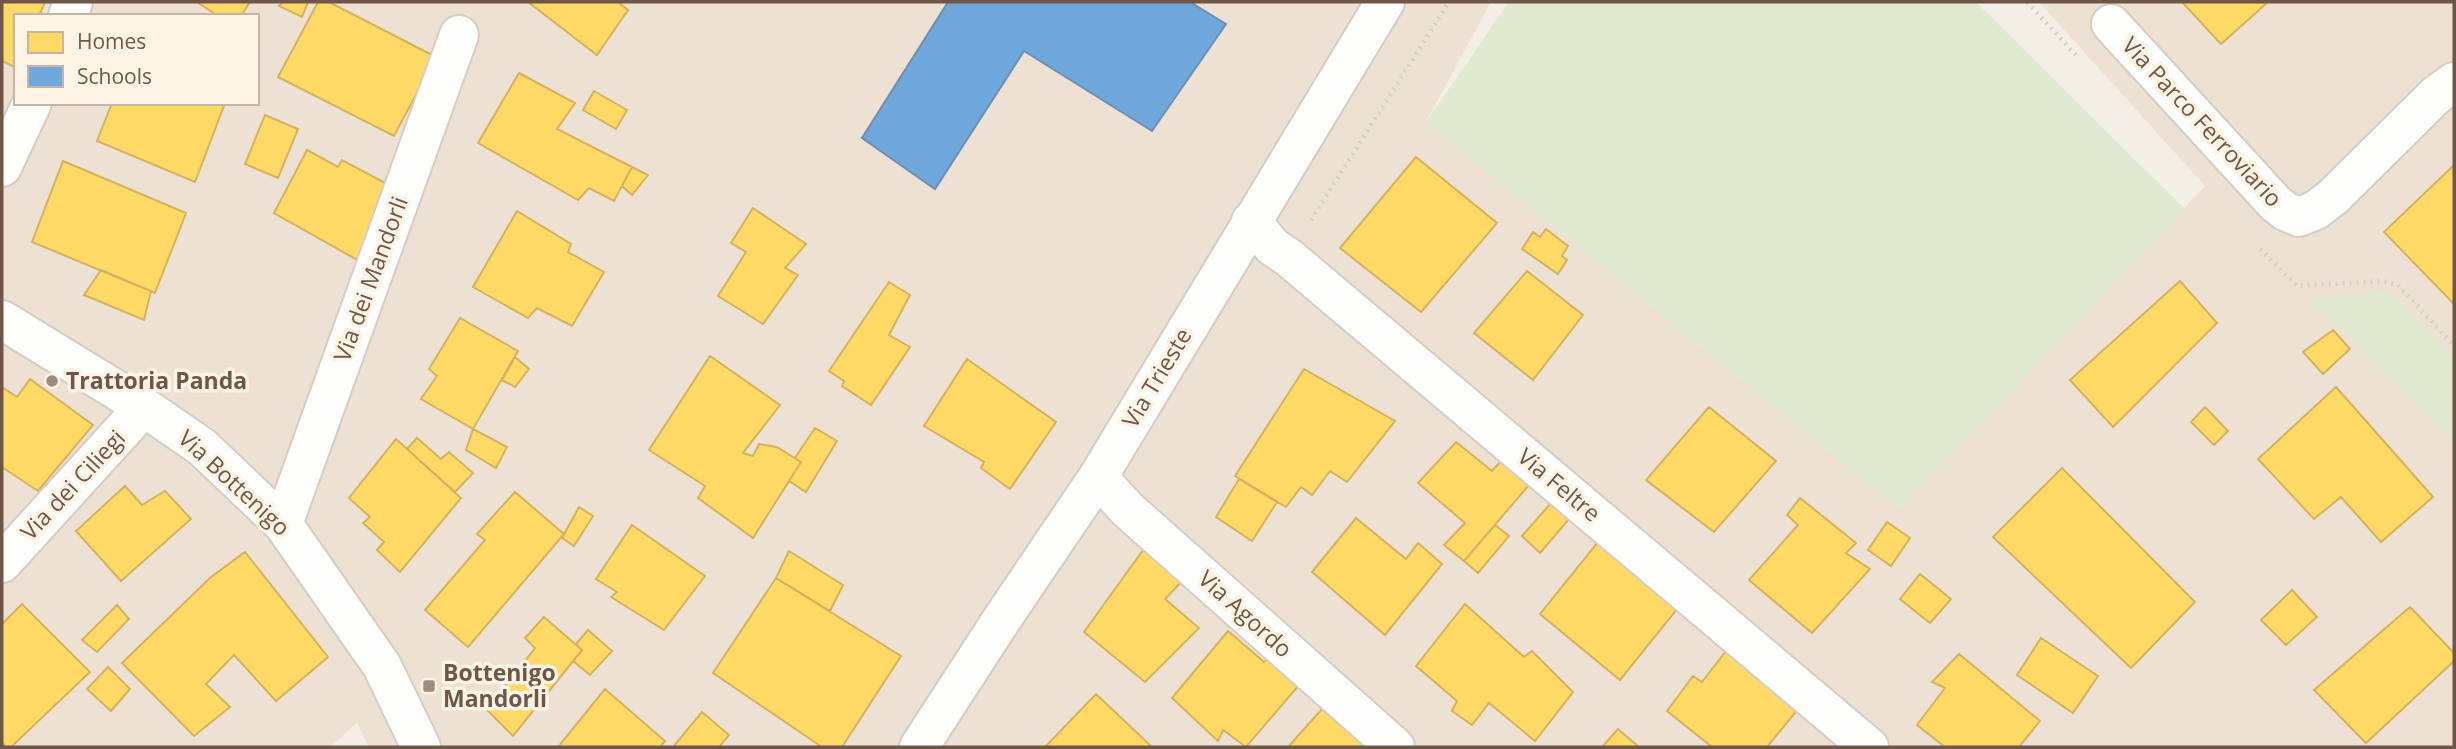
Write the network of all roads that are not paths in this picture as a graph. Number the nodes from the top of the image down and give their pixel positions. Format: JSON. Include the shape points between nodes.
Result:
{"nodes":[{"id":1,"x":1385,"y":2,"type":"edge"},
{"id":2,"x":2111,"y":24,"type":"dead end"},
{"id":3,"x":459,"y":35,"type":"dead end"},
{"id":4,"x":2454,"y":82,"type":"edge"},
{"id":5,"x":31,"y":105,"type":"edge"},
{"id":6,"x":2,"y":167,"type":"edge"},
{"id":7,"x":1251,"y":221,"type":"junction"},
{"id":8,"x":2,"y":320,"type":"edge"},
{"id":9,"x":144,"y":407,"type":"junction"},
{"id":10,"x":1098,"y":477,"type":"junction"},
{"id":11,"x":283,"y":524,"type":"junction"},
{"id":12,"x":2,"y":563,"type":"edge"},
{"id":13,"x":421,"y":747,"type":"edge"},
{"id":14,"x":919,"y":747,"type":"edge"},
{"id":15,"x":1395,"y":747,"type":"edge"},
{"id":16,"x":1869,"y":747,"type":"edge"}],
"edges":[{"from":1,"to":7,"type":"street","name":"Via Trieste"},
{"from":2,"to":4,"type":"street","name":"Via Parco Ferroviario","via":[[2275,203],[2299,217],[2333,197]]},
{"from":3,"to":11,"type":"street","name":"Via dei Mandorli"},
{"from":5,"to":6,"type":"street"},
{"from":7,"to":10,"type":"street","name":"Via Trieste"},
{"from":7,"to":16,"type":"street","name":"Via Feltre","via":[[1273,247]]},
{"from":8,"to":9,"type":"street","name":"Via Bottenigo"},
{"from":9,"to":11,"type":"street","name":"Via Bottenigo","via":[[202,447]]},
{"from":9,"to":12,"type":"street","name":"Via dei Ciliegi"},
{"from":10,"to":14,"type":"street","name":"Via Trieste"},
{"from":10,"to":15,"type":"street","name":"Via Agordo","via":[[1127,509]]},
{"from":11,"to":13,"type":"street","name":"Via Bottenigo","via":[[382,666]]}]}
